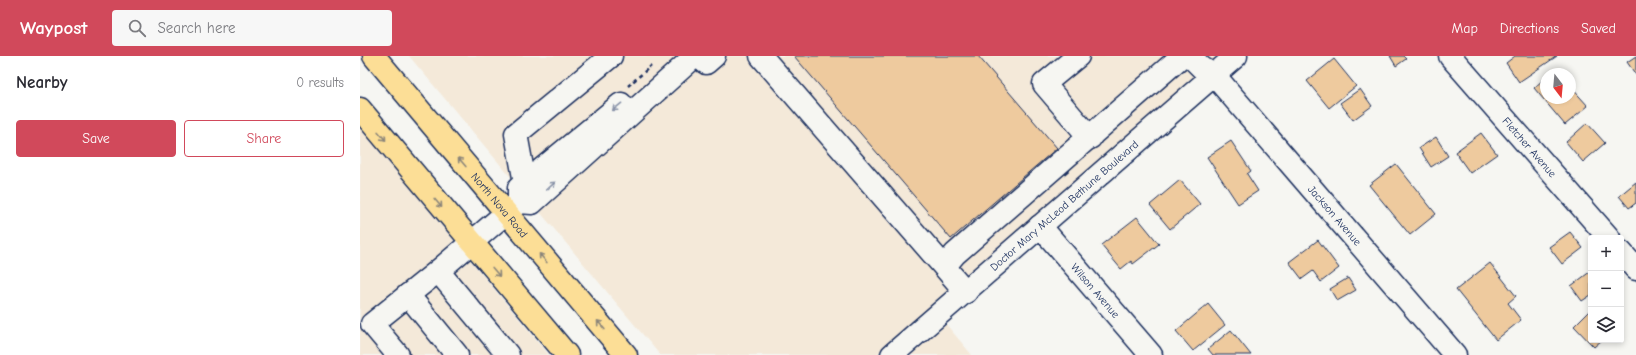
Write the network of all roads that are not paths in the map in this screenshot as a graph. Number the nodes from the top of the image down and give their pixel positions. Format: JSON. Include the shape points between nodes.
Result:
{"nodes":[{"id":1,"x":374,"y":56,"type":"edge"},
{"id":2,"x":610,"y":56,"type":"edge"},
{"id":3,"x":679,"y":56,"type":"edge"},
{"id":4,"x":697,"y":56,"type":"edge"},
{"id":5,"x":714,"y":56,"type":"edge"},
{"id":6,"x":761,"y":56,"type":"edge"},
{"id":7,"x":1078,"y":56,"type":"edge"},
{"id":8,"x":1182,"y":56,"type":"edge"},
{"id":9,"x":1190,"y":56,"type":"edge"},
{"id":10,"x":1236,"y":56,"type":"edge"},
{"id":11,"x":1450,"y":56,"type":"edge"},
{"id":12,"x":1214,"y":75,"type":"junction"},
{"id":13,"x":360,"y":109,"type":"edge"},
{"id":14,"x":1090,"y":138,"type":"junction"},
{"id":15,"x":516,"y":199,"type":"junction"},
{"id":16,"x":1040,"y":226,"type":"junction"},
{"id":17,"x":1606,"y":235,"type":"edge"},
{"id":18,"x":471,"y":242,"type":"junction"},
{"id":19,"x":1624,"y":255,"type":"edge"},
{"id":20,"x":945,"y":266,"type":"junction"},
{"id":21,"x":1636,"y":269,"type":"edge"},
{"id":22,"x":438,"y":270,"type":"junction"},
{"id":23,"x":966,"y":292,"type":"junction"},
{"id":24,"x":408,"y":295,"type":"junction"},
{"id":25,"x":366,"y":319,"type":"edge"},
{"id":26,"x":398,"y":355,"type":"edge"},
{"id":27,"x":456,"y":355,"type":"edge"},
{"id":28,"x":508,"y":355,"type":"edge"},
{"id":29,"x":567,"y":355,"type":"edge"},
{"id":30,"x":626,"y":355,"type":"edge"},
{"id":31,"x":892,"y":355,"type":"edge"},
{"id":32,"x":1151,"y":355,"type":"edge"},
{"id":33,"x":1455,"y":355,"type":"edge"}],
"edges":[{"from":15,"to":1,"type":"main road","name":"North Nova Road","one_way":true},
{"from":2,"to":15,"type":"street","via":[[516,134]]},
{"from":3,"to":15,"type":"street","one_way":true},
{"from":4,"to":5,"type":"street","via":[[706,63]]},
{"from":15,"to":4,"type":"street","one_way":true,"via":[[532,203]]},
{"from":6,"to":20,"type":"street"},
{"from":7,"to":14,"type":"street","via":[[1044,84]]},
{"from":8,"to":14,"type":"street"},
{"from":9,"to":12,"type":"street","name":"Jackson Avenue"},
{"from":10,"to":12,"type":"street","name":"Doctor Mary McLeod Bethune Boulevard"},
{"from":11,"to":17,"type":"street","name":"Fletcher Avenue"},
{"from":12,"to":16,"type":"street","name":"Doctor Mary McLeod Bethune Boulevard"},
{"from":12,"to":33,"type":"street","name":"Jackson Avenue"},
{"from":13,"to":18,"type":"main road","one_way":true},
{"from":14,"to":20,"type":"street"},
{"from":15,"to":18,"type":"street"},
{"from":30,"to":15,"type":"main road","name":"North Nova Road","one_way":true},
{"from":16,"to":23,"type":"street","name":"Doctor Mary McLeod Bethune Boulevard"},
{"from":16,"to":32,"type":"street","name":"Wilson Avenue"},
{"from":18,"to":22,"type":"street"},
{"from":18,"to":29,"type":"main road","one_way":true},
{"from":19,"to":21,"type":"street"},
{"from":20,"to":23,"type":"street"},
{"from":22,"to":24,"type":"street"},
{"from":22,"to":28,"type":"street"},
{"from":23,"to":31,"type":"street","name":"Doctor Mary McLeod Bethune Boulevard"},
{"from":24,"to":25,"type":"street"},
{"from":24,"to":27,"type":"street"},
{"from":25,"to":26,"type":"street"}]}
